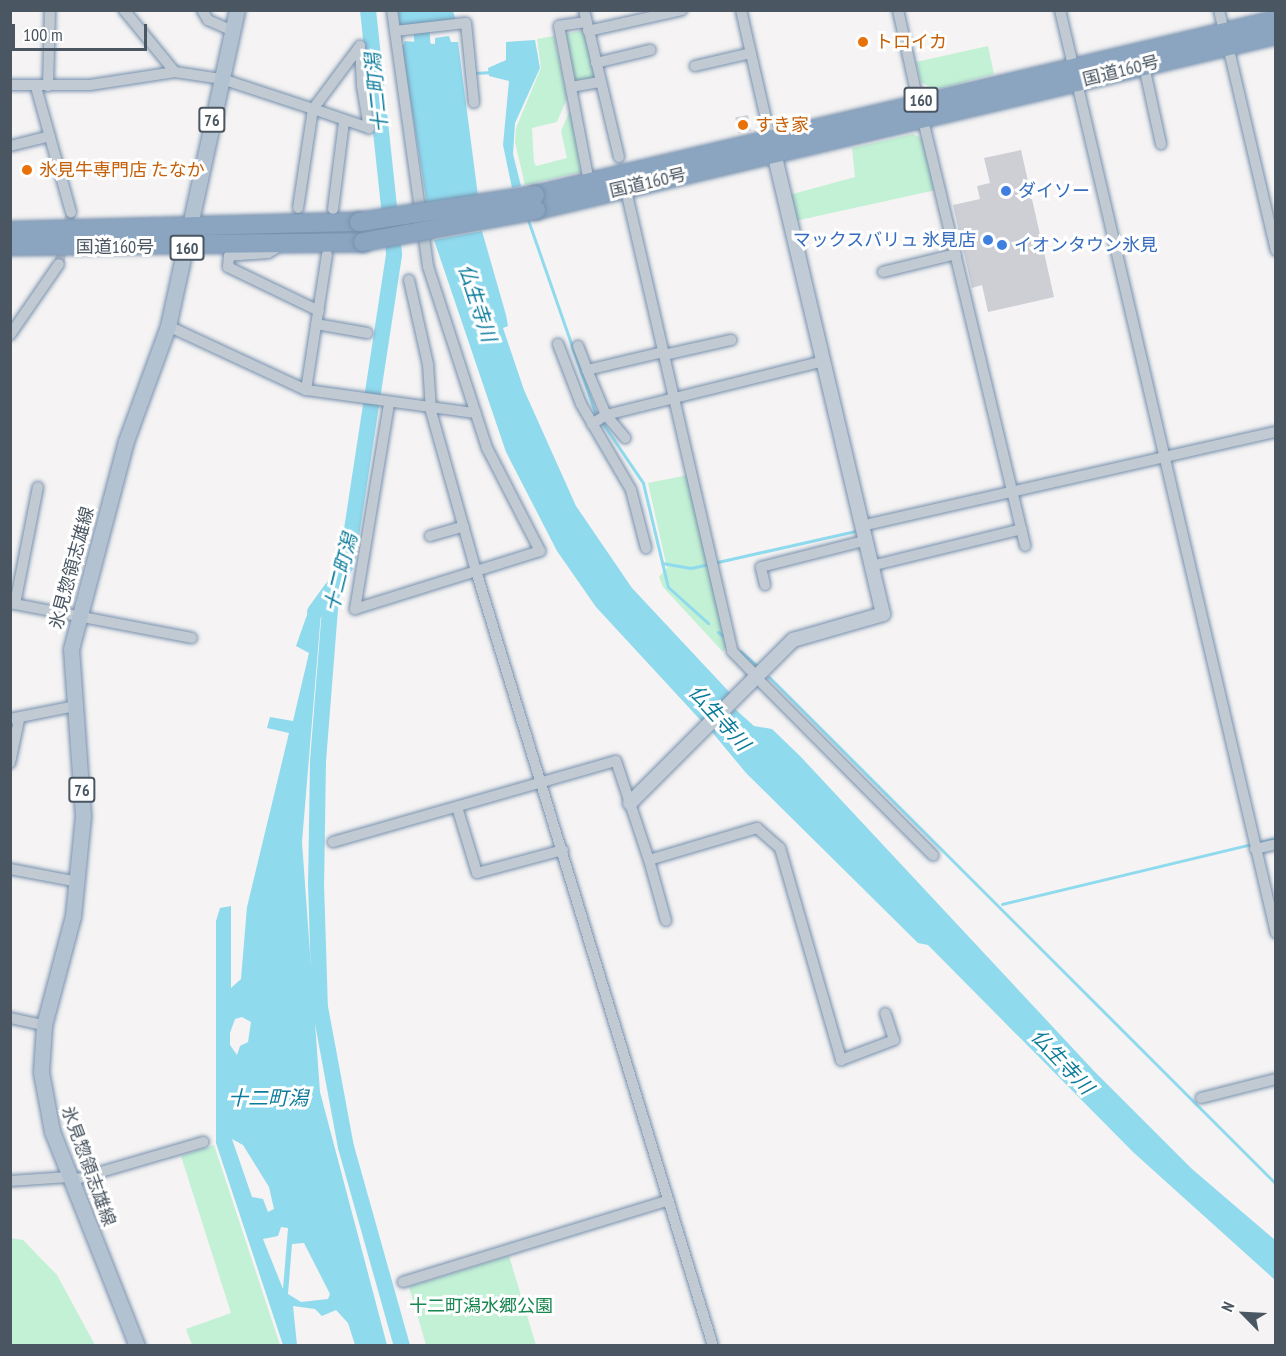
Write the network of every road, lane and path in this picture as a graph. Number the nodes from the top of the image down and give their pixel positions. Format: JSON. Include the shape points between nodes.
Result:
{"nodes":[{"id":1,"x":124,"y":10,"type":"edge"},
{"id":2,"x":202,"y":10,"type":"edge"},
{"id":3,"x":237,"y":10,"type":"edge"},
{"id":4,"x":392,"y":10,"type":"edge"},
{"id":5,"x":464,"y":10,"type":"edge"},
{"id":6,"x":682,"y":10,"type":"edge"},
{"id":7,"x":741,"y":10,"type":"edge"},
{"id":8,"x":898,"y":10,"type":"edge"},
{"id":9,"x":1060,"y":10,"type":"edge"},
{"id":10,"x":1218,"y":10,"type":"edge"},
{"id":11,"x":54,"y":12,"type":"edge"},
{"id":12,"x":1275,"y":20,"type":"edge"},
{"id":13,"x":586,"y":21,"type":"edge"},
{"id":14,"x":466,"y":23,"type":"junction"},
{"id":15,"x":233,"y":31,"type":"junction"},
{"id":16,"x":395,"y":31,"type":"junction"},
{"id":17,"x":1275,"y":35,"type":"edge"},
{"id":18,"x":1226,"y":39,"type":"junction"},
{"id":19,"x":650,"y":50,"type":"dead end"},
{"id":20,"x":751,"y":53,"type":"junction"},
{"id":21,"x":596,"y":63,"type":"junction"},
{"id":22,"x":695,"y":66,"type":"dead end"},
{"id":23,"x":1144,"y":66,"type":"junction"},
{"id":24,"x":175,"y":72,"type":"junction"},
{"id":25,"x":1076,"y":75,"type":"junction"},
{"id":26,"x":222,"y":79,"type":"junction"},
{"id":27,"x":600,"y":82,"type":"junction"},
{"id":28,"x":10,"y":85,"type":"edge"},
{"id":29,"x":48,"y":86,"type":"junction"},
{"id":30,"x":36,"y":87,"type":"junction"},
{"id":31,"x":571,"y":87,"type":"junction"},
{"id":32,"x":918,"y":100,"type":"junction"},
{"id":33,"x":474,"y":103,"type":"dead end"},
{"id":34,"x":313,"y":109,"type":"junction"},
{"id":35,"x":923,"y":120,"type":"junction"},
{"id":36,"x":344,"y":122,"type":"junction"},
{"id":37,"x":50,"y":136,"type":"junction"},
{"id":38,"x":1161,"y":144,"type":"dead end"},
{"id":39,"x":10,"y":146,"type":"edge"},
{"id":40,"x":772,"y":147,"type":"junction"},
{"id":41,"x":619,"y":157,"type":"dead end"},
{"id":42,"x":589,"y":183,"type":"junction"},
{"id":43,"x":628,"y":199,"type":"dead end"},
{"id":44,"x":535,"y":202,"type":"junction"},
{"id":45,"x":298,"y":208,"type":"dead end"},
{"id":46,"x":333,"y":209,"type":"dead end"},
{"id":47,"x":71,"y":212,"type":"tunnel mouth"},
{"id":48,"x":10,"y":231,"type":"edge"},
{"id":49,"x":186,"y":239,"type":"junction"},
{"id":50,"x":282,"y":245,"type":"junction"},
{"id":51,"x":10,"y":246,"type":"edge"},
{"id":52,"x":1275,"y":250,"type":"edge"},
{"id":53,"x":956,"y":254,"type":"junction"},
{"id":54,"x":327,"y":255,"type":"dead end"},
{"id":55,"x":59,"y":264,"type":"tunnel mouth"},
{"id":56,"x":883,"y":272,"type":"dead end"},
{"id":57,"x":409,"y":280,"type":"dead end"},
{"id":58,"x":319,"y":310,"type":"junction"},
{"id":59,"x":316,"y":324,"type":"junction"},
{"id":60,"x":168,"y":326,"type":"junction"},
{"id":61,"x":367,"y":333,"type":"dead end"},
{"id":62,"x":10,"y":335,"type":"edge"},
{"id":63,"x":731,"y":340,"type":"dead end"},
{"id":64,"x":558,"y":344,"type":"dead end"},
{"id":65,"x":578,"y":346,"type":"dead end"},
{"id":66,"x":664,"y":354,"type":"junction"},
{"id":67,"x":824,"y":361,"type":"junction"},
{"id":68,"x":587,"y":370,"type":"junction"},
{"id":69,"x":306,"y":390,"type":"junction"},
{"id":70,"x":674,"y":398,"type":"junction"},
{"id":71,"x":388,"y":404,"type":"junction"},
{"id":72,"x":431,"y":411,"type":"junction"},
{"id":73,"x":476,"y":413,"type":"junction"},
{"id":74,"x":606,"y":415,"type":"junction"},
{"id":75,"x":592,"y":424,"type":"junction"},
{"id":76,"x":1275,"y":432,"type":"edge"},
{"id":77,"x":625,"y":438,"type":"dead end"},
{"id":78,"x":1165,"y":458,"type":"junction"},
{"id":79,"x":38,"y":487,"type":"dead end"},
{"id":80,"x":1013,"y":489,"type":"junction"},
{"id":81,"x":464,"y":526,"type":"junction"},
{"id":82,"x":861,"y":526,"type":"junction"},
{"id":83,"x":1022,"y":529,"type":"junction"},
{"id":84,"x":430,"y":536,"type":"dead end"},
{"id":85,"x":864,"y":541,"type":"junction"},
{"id":86,"x":1025,"y":546,"type":"dead end"},
{"id":87,"x":646,"y":548,"type":"dead end"},
{"id":88,"x":871,"y":566,"type":"junction"},
{"id":89,"x":476,"y":571,"type":"junction"},
{"id":90,"x":765,"y":585,"type":"dead end"},
{"id":91,"x":13,"y":604,"type":"edge"},
{"id":92,"x":77,"y":615,"type":"junction"},
{"id":93,"x":192,"y":638,"type":"dead end"},
{"id":94,"x":754,"y":674,"type":"dead end"},
{"id":95,"x":762,"y":682,"type":"dead end"},
{"id":96,"x":75,"y":706,"type":"junction"},
{"id":97,"x":15,"y":719,"type":"edge"},
{"id":98,"x":10,"y":763,"type":"edge"},
{"id":99,"x":543,"y":783,"type":"junction"},
{"id":100,"x":630,"y":803,"type":"junction"},
{"id":101,"x":457,"y":807,"type":"junction"},
{"id":102,"x":333,"y":842,"type":"dead end"},
{"id":103,"x":1275,"y":844,"type":"edge"},
{"id":104,"x":1255,"y":849,"type":"junction"},
{"id":105,"x":563,"y":850,"type":"junction"},
{"id":106,"x":933,"y":855,"type":"dead end"},
{"id":107,"x":648,"y":860,"type":"junction"},
{"id":108,"x":10,"y":869,"type":"edge"},
{"id":109,"x":78,"y":882,"type":"junction"},
{"id":110,"x":666,"y":921,"type":"dead end"},
{"id":111,"x":1275,"y":933,"type":"edge"},
{"id":112,"x":885,"y":1013,"type":"dead end"},
{"id":113,"x":10,"y":1018,"type":"edge"},
{"id":114,"x":44,"y":1025,"type":"junction"},
{"id":115,"x":1275,"y":1079,"type":"edge"},
{"id":116,"x":1201,"y":1098,"type":"dead end"},
{"id":117,"x":203,"y":1142,"type":"dead end"},
{"id":118,"x":70,"y":1179,"type":"junction"},
{"id":119,"x":10,"y":1181,"type":"edge"},
{"id":120,"x":669,"y":1200,"type":"junction"},
{"id":121,"x":403,"y":1282,"type":"dead end"},
{"id":122,"x":137,"y":1346,"type":"edge"},
{"id":123,"x":713,"y":1346,"type":"edge"}],
"edges":[{"from":1,"to":24,"type":"street"},
{"from":2,"to":15,"type":"street","via":[[208,20]]},
{"from":3,"to":15,"type":"main road","name":"氷見惣領志雄線","number":"76"},
{"from":4,"to":16,"type":"street"},
{"from":5,"to":14,"type":"street"},
{"from":6,"to":13,"type":"street"},
{"from":7,"to":20,"type":"street"},
{"from":8,"to":32,"type":"street"},
{"from":9,"to":25,"type":"street"},
{"from":10,"to":18,"type":"street"},
{"from":11,"to":29,"type":"street"},
{"from":12,"to":18,"type":"highway","name":"国道160号","number":"160"},
{"from":13,"to":21,"type":"street"},
{"from":13,"to":31,"type":"street","via":[[559,26]]},
{"from":14,"to":16,"type":"street"},
{"from":14,"to":33,"type":"street"},
{"from":15,"to":26,"type":"main road","name":"氷見惣領志雄線","number":"76"},
{"from":16,"to":73,"type":"street","via":[[422,240]]},
{"from":17,"to":18,"type":"highway","name":"国道160号","number":"160"},
{"from":18,"to":23,"type":"highway","name":"国道160号","number":"160"},
{"from":18,"to":25,"type":"highway","name":"国道160号","number":"160"},
{"from":18,"to":52,"type":"street"},
{"from":19,"to":21,"type":"street"},
{"from":20,"to":22,"type":"street"},
{"from":20,"to":40,"type":"street"},
{"from":21,"to":27,"type":"street"},
{"from":23,"to":25,"type":"highway","name":"国道160号","number":"160"},
{"from":23,"to":38,"type":"street"},
{"from":24,"to":26,"type":"street"},
{"from":24,"to":29,"type":"street","via":[[90,85]]},
{"from":25,"to":32,"type":"highway","name":"国道160号","number":"160"},
{"from":25,"to":35,"type":"highway","name":"国道160号","number":"160"},
{"from":25,"to":78,"type":"street"},
{"from":26,"to":34,"type":"street"},
{"from":26,"to":49,"type":"main road","name":"氷見惣領志雄線","number":"76"},
{"from":27,"to":31,"type":"street"},
{"from":27,"to":41,"type":"street"},
{"from":28,"to":30,"type":"street"},
{"from":29,"to":30,"type":"street"},
{"from":30,"to":37,"type":"street"},
{"from":31,"to":42,"type":"street"},
{"from":32,"to":40,"type":"highway","name":"国道160号","number":"160"},
{"from":34,"to":36,"type":"street"},
{"from":34,"to":36,"type":"street","via":[[360,46],[369,129]]},
{"from":34,"to":45,"type":"street"},
{"from":35,"to":40,"type":"highway","name":"国道160号","number":"160"},
{"from":35,"to":53,"type":"street"},
{"from":36,"to":46,"type":"street"},
{"from":37,"to":39,"type":"street"},
{"from":37,"to":47,"type":"street"},
{"from":40,"to":42,"type":"highway","name":"国道160号","number":"160"},
{"from":40,"to":44,"type":"highway","name":"国道160号","number":"160"},
{"from":40,"to":67,"type":"street"},
{"from":42,"to":44,"type":"highway","name":"国道160号","number":"160"},
{"from":43,"to":66,"type":"street"},
{"from":44,"to":49,"type":"highway","name":"国道160号","number":"160","bridge":true},
{"from":44,"to":50,"type":"highway","name":"国道160号","number":"160","bridge":true,"via":[[363,242]]},
{"from":48,"to":49,"type":"highway","name":"国道160号","number":"160"},
{"from":49,"to":50,"type":"highway","name":"国道160号","number":"160"},
{"from":49,"to":51,"type":"highway","name":"国道160号","number":"160"},
{"from":49,"to":60,"type":"main road","name":"氷見惣領志雄線","number":"76"},
{"from":50,"to":58,"type":"street","via":[[268,253],[229,256],[228,267]]},
{"from":53,"to":56,"type":"street"},
{"from":53,"to":80,"type":"street"},
{"from":54,"to":58,"type":"street"},
{"from":55,"to":62,"type":"street"},
{"from":57,"to":72,"type":"street","via":[[428,364]]},
{"from":58,"to":59,"type":"street"},
{"from":59,"to":61,"type":"street"},
{"from":59,"to":69,"type":"street"},
{"from":60,"to":69,"type":"street"},
{"from":60,"to":92,"type":"main road","name":"氷見惣領志雄線","number":"76","via":[[126,441]]},
{"from":63,"to":66,"type":"street"},
{"from":64,"to":75,"type":"street"},
{"from":65,"to":68,"type":"street"},
{"from":66,"to":68,"type":"street"},
{"from":66,"to":70,"type":"street"},
{"from":67,"to":70,"type":"street"},
{"from":67,"to":82,"type":"street"},
{"from":68,"to":74,"type":"street"},
{"from":69,"to":71,"type":"street"},
{"from":70,"to":74,"type":"street"},
{"from":70,"to":94,"type":"street","via":[[732,651]]},
{"from":71,"to":72,"type":"street"},
{"from":71,"to":89,"type":"street","via":[[355,609]]},
{"from":72,"to":73,"type":"street"},
{"from":72,"to":81,"type":"street"},
{"from":73,"to":89,"type":"street","via":[[487,448],[540,551]]},
{"from":74,"to":75,"type":"street"},
{"from":74,"to":77,"type":"street"},
{"from":75,"to":87,"type":"street","via":[[631,490]]},
{"from":76,"to":78,"type":"street"},
{"from":78,"to":80,"type":"street"},
{"from":78,"to":104,"type":"street"},
{"from":79,"to":91,"type":"street"},
{"from":80,"to":82,"type":"street"},
{"from":80,"to":83,"type":"street"},
{"from":81,"to":84,"type":"street"},
{"from":81,"to":89,"type":"street"},
{"from":82,"to":85,"type":"street"},
{"from":83,"to":86,"type":"street"},
{"from":83,"to":88,"type":"street"},
{"from":85,"to":88,"type":"street"},
{"from":85,"to":90,"type":"street","via":[[761,567]]},
{"from":88,"to":100,"type":"street","via":[[882,614],[794,640]]},
{"from":89,"to":99,"type":"street"},
{"from":91,"to":92,"type":"street"},
{"from":92,"to":93,"type":"street"},
{"from":92,"to":96,"type":"main road","name":"氷見惣領志雄線","number":"76","via":[[71,649]]},
{"from":95,"to":106,"type":"street"},
{"from":96,"to":97,"type":"street"},
{"from":96,"to":109,"type":"main road","name":"氷見惣領志雄線","number":"76","via":[[83,816]]},
{"from":97,"to":98,"type":"street"},
{"from":99,"to":100,"type":"street","via":[[616,761]]},
{"from":99,"to":101,"type":"street"},
{"from":99,"to":105,"type":"street"},
{"from":100,"to":107,"type":"street"},
{"from":101,"to":102,"type":"street"},
{"from":101,"to":105,"type":"street","via":[[477,873]]},
{"from":103,"to":104,"type":"street"},
{"from":104,"to":111,"type":"street"},
{"from":105,"to":120,"type":"street"},
{"from":107,"to":110,"type":"street"},
{"from":107,"to":112,"type":"street","via":[[757,828],[780,848],[841,1060],[894,1041]]},
{"from":108,"to":109,"type":"street"},
{"from":109,"to":114,"type":"main road","name":"氷見惣領志雄線","number":"76"},
{"from":113,"to":114,"type":"street"},
{"from":114,"to":118,"type":"main road","name":"氷見惣領志雄線","number":"76","via":[[40,1072],[44,1102]]},
{"from":115,"to":116,"type":"street"},
{"from":117,"to":118,"type":"street"},
{"from":118,"to":119,"type":"street"},
{"from":118,"to":122,"type":"main road","name":"氷見惣領志雄線","number":"76"},
{"from":120,"to":121,"type":"street"},
{"from":120,"to":123,"type":"street"}]}
